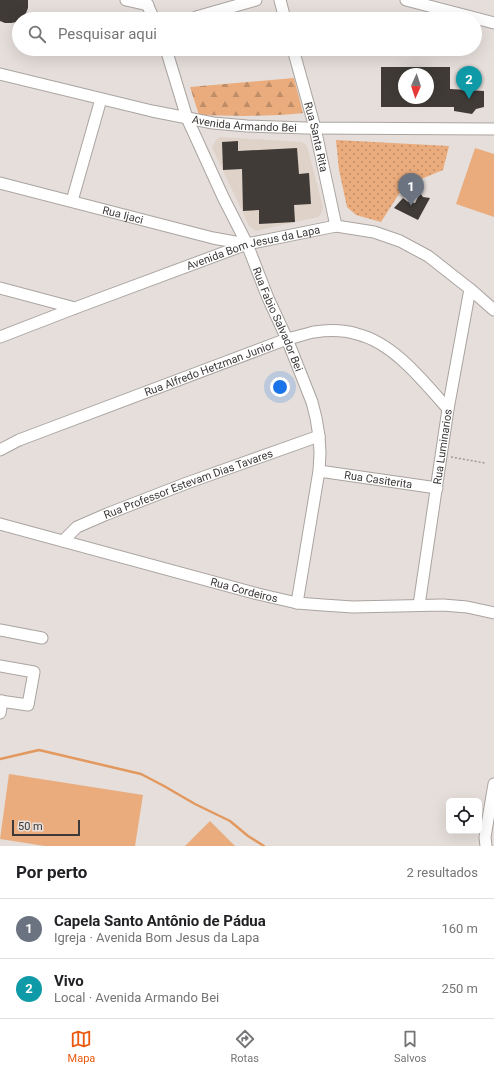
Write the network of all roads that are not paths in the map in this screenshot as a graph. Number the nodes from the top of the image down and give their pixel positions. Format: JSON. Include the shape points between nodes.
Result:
{"nodes":[{"id":1,"x":126,"y":0,"type":"edge"},
{"id":2,"x":256,"y":0,"type":"edge"},
{"id":3,"x":280,"y":0,"type":"edge"},
{"id":4,"x":406,"y":0,"type":"edge"},
{"id":5,"x":147,"y":3,"type":"edge"},
{"id":6,"x":214,"y":12,"type":"edge"},
{"id":7,"x":283,"y":12,"type":"edge"},
{"id":8,"x":452,"y":12,"type":"edge"},
{"id":9,"x":482,"y":20,"type":"edge"},
{"id":10,"x":494,"y":23,"type":"edge"},
{"id":11,"x":168,"y":56,"type":"edge"},
{"id":12,"x":295,"y":56,"type":"edge"},
{"id":13,"x":0,"y":74,"type":"edge"},
{"id":14,"x":101,"y":99,"type":"junction"},
{"id":15,"x":187,"y":118,"type":"junction"},
{"id":16,"x":315,"y":128,"type":"junction"},
{"id":17,"x":494,"y":129,"type":"edge"},
{"id":18,"x":2,"y":180,"type":"edge"},
{"id":19,"x":72,"y":201,"type":"junction"},
{"id":20,"x":336,"y":226,"type":"junction"},
{"id":21,"x":247,"y":244,"type":"junction"},
{"id":22,"x":0,"y":288,"type":"edge"},
{"id":23,"x":470,"y":289,"type":"junction"},
{"id":24,"x":75,"y":308,"type":"junction"},
{"id":25,"x":494,"y":310,"type":"edge"},
{"id":26,"x":0,"y":338,"type":"edge"},
{"id":27,"x":287,"y":339,"type":"junction"},
{"id":28,"x":448,"y":409,"type":"junction"},
{"id":29,"x":319,"y":436,"type":"junction"},
{"id":30,"x":0,"y":450,"type":"edge"},
{"id":31,"x":319,"y":471,"type":"junction"},
{"id":32,"x":437,"y":488,"type":"junction"},
{"id":33,"x":0,"y":524,"type":"edge"},
{"id":34,"x":63,"y":541,"type":"junction"},
{"id":35,"x":297,"y":603,"type":"junction"},
{"id":36,"x":419,"y":605,"type":"junction"},
{"id":37,"x":494,"y":613,"type":"edge"},
{"id":38,"x":0,"y":630,"type":"edge"},
{"id":39,"x":42,"y":638,"type":"dead end"},
{"id":40,"x":0,"y":666,"type":"edge"},
{"id":41,"x":1,"y":701,"type":"edge"},
{"id":42,"x":0,"y":713,"type":"edge"},
{"id":43,"x":494,"y":784,"type":"edge"},
{"id":44,"x":486,"y":846,"type":"edge"}],
"edges":[{"from":1,"to":5,"type":"street"},
{"from":2,"to":6,"type":"street"},
{"from":3,"to":7,"type":"street"},
{"from":4,"to":8,"type":"street"},
{"from":9,"to":10,"type":"street"},
{"from":11,"to":15,"type":"street","name":"Rua Fabio Salvador Bei"},
{"from":12,"to":16,"type":"street","name":"Rua Santa Rita"},
{"from":13,"to":14,"type":"street","name":"Avenida Armando Bei"},
{"from":14,"to":15,"type":"street","name":"Avenida Armando Bei"},
{"from":14,"to":19,"type":"street"},
{"from":15,"to":16,"type":"street","name":"Avenida Armando Bei","via":[[247,126]]},
{"from":15,"to":21,"type":"street","name":"Rua Fabio Salvador Bei"},
{"from":16,"to":17,"type":"street","name":"Avenida Armando Bei"},
{"from":16,"to":20,"type":"street","name":"Rua Santa Rita"},
{"from":18,"to":19,"type":"street","name":"Rua Ijaci"},
{"from":19,"to":21,"type":"street","name":"Rua Ijaci","via":[[213,238]]},
{"from":20,"to":21,"type":"street","name":"Avenida Bom Jesus da Lapa"},
{"from":20,"to":23,"type":"street","name":"Avenida Bom Jesus da Lapa","via":[[374,232],[400,241],[428,256]]},
{"from":21,"to":24,"type":"street","name":"Avenida Bom Jesus da Lapa"},
{"from":21,"to":27,"type":"street","name":"Rua Fabio Salvador Bei"},
{"from":22,"to":24,"type":"street"},
{"from":23,"to":25,"type":"street","name":"Avenida Bom Jesus da Lapa"},
{"from":23,"to":28,"type":"street","name":"Rua Luminarios"},
{"from":24,"to":26,"type":"street","name":"Avenida Bom Jesus da Lapa"},
{"from":27,"to":28,"type":"street","name":"Rua Alfredo Hetzman Junior","via":[[314,332],[340,331],[368,338],[406,364]]},
{"from":27,"to":29,"type":"street","name":"Rua Fabio Salvador Bei","via":[[312,402]]},
{"from":27,"to":30,"type":"street","name":"Rua Alfredo Hetzman Junior","via":[[19,440]]},
{"from":28,"to":32,"type":"street","name":"Rua Luminarios"},
{"from":29,"to":31,"type":"street","name":"Rua Fabio Salvador Bei"},
{"from":29,"to":34,"type":"street","name":"Rua Professor Estevam Dias Tavares","via":[[107,514],[77,527]]},
{"from":31,"to":32,"type":"street","name":"Rua Casiterita"},
{"from":31,"to":35,"type":"street","name":"Rua Fabio Salvador Bei"},
{"from":32,"to":36,"type":"street","name":"Rua Luminarios"},
{"from":33,"to":34,"type":"street","name":"Rua Cordeiros"},
{"from":34,"to":35,"type":"street","name":"Rua Cordeiros"},
{"from":35,"to":36,"type":"street","name":"Rua Cordeiros","via":[[353,607]]},
{"from":36,"to":37,"type":"street","name":"Rua Cordeiros","via":[[467,607]]},
{"from":38,"to":39,"type":"street"},
{"from":40,"to":41,"type":"street","via":[[34,672],[28,705]]},
{"from":41,"to":42,"type":"street"},
{"from":43,"to":44,"type":"street","via":[[485,837]]}]}
